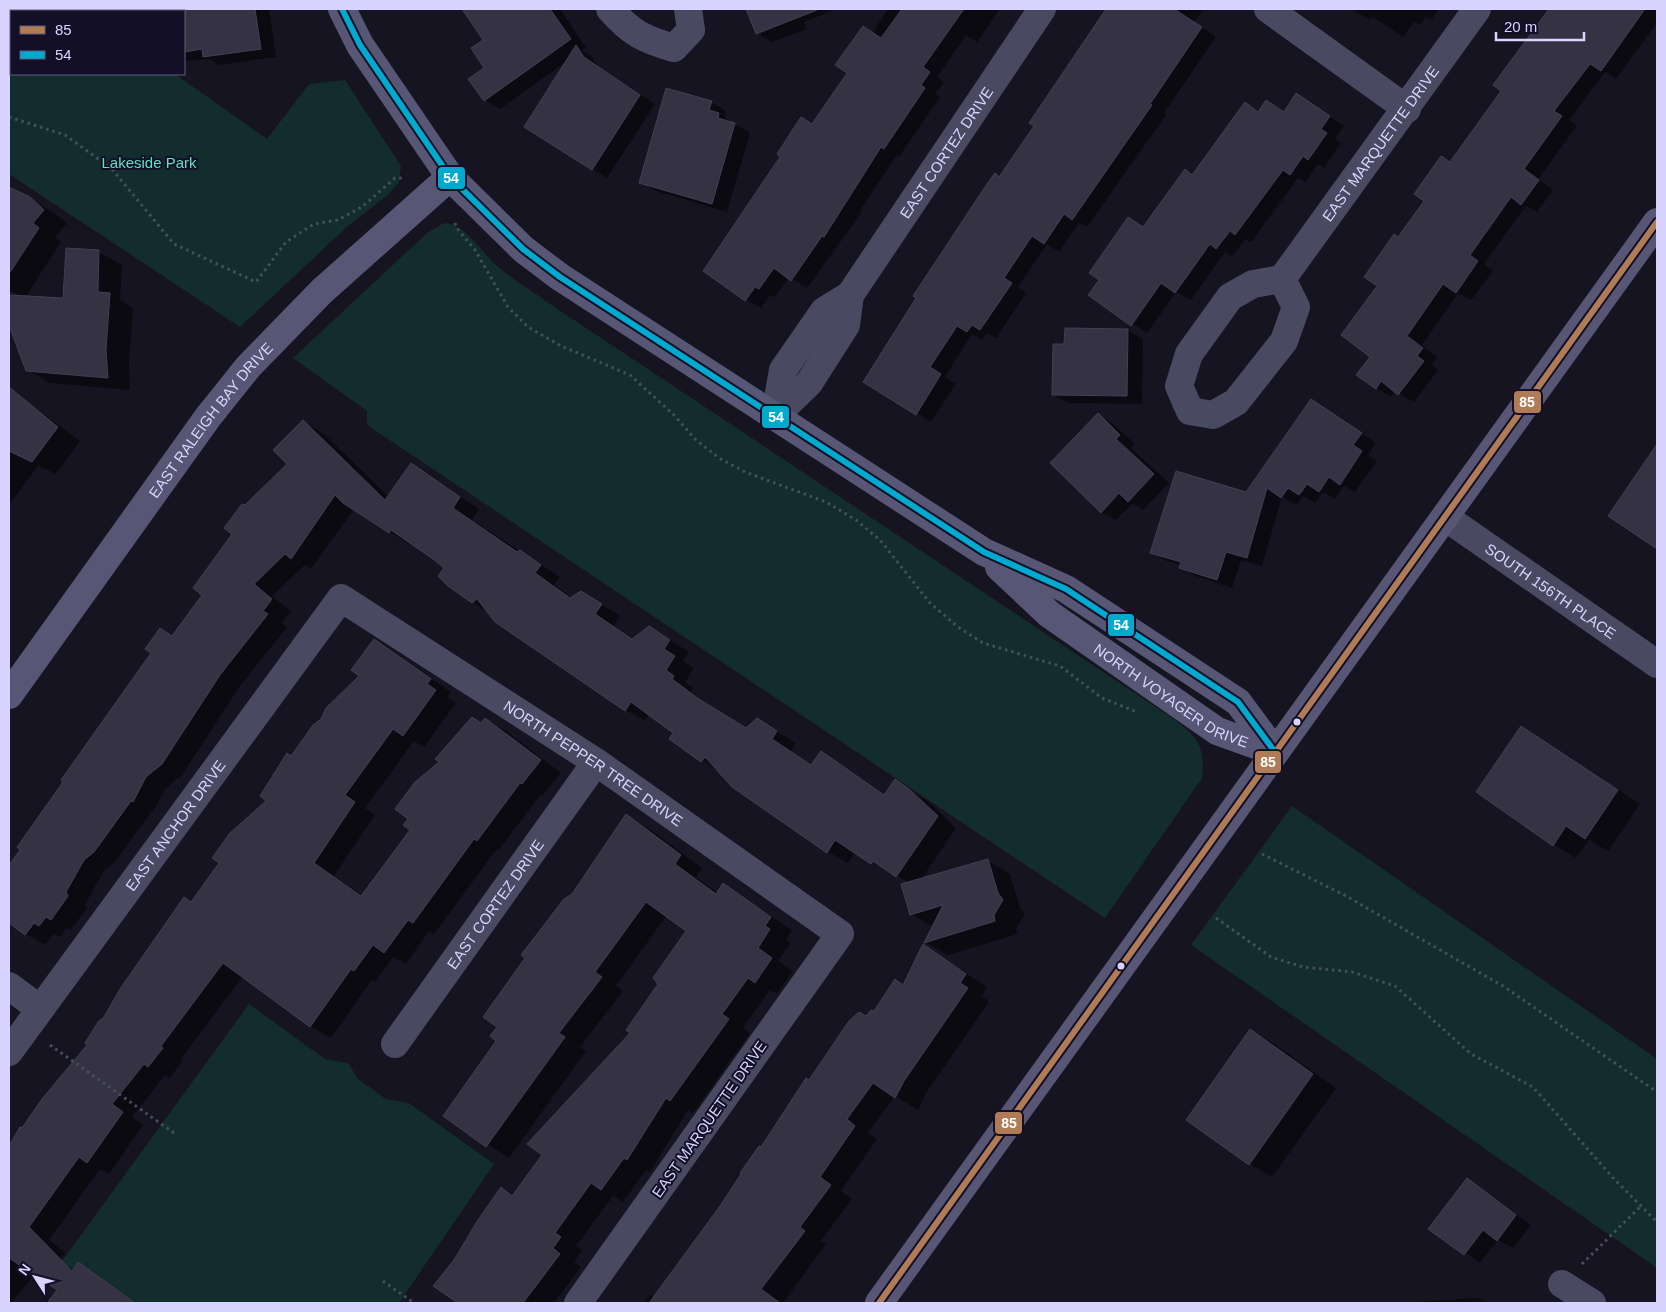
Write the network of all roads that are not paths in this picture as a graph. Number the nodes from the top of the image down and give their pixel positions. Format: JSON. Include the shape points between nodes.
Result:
{"nodes":[{"id":1,"x":342,"y":9,"type":"edge"},
{"id":2,"x":610,"y":9,"type":"edge"},
{"id":3,"x":688,"y":9,"type":"edge"},
{"id":4,"x":1042,"y":9,"type":"edge"},
{"id":5,"x":1268,"y":9,"type":"edge"},
{"id":6,"x":1478,"y":9,"type":"edge"},
{"id":7,"x":1406,"y":109,"type":"junction"},
{"id":8,"x":450,"y":177,"type":"junction"},
{"id":9,"x":1657,"y":222,"type":"edge"},
{"id":10,"x":1282,"y":279,"type":"junction"},
{"id":11,"x":775,"y":416,"type":"junction"},
{"id":12,"x":1445,"y":517,"type":"junction"},
{"id":13,"x":984,"y":552,"type":"junction"},
{"id":14,"x":341,"y":598,"type":"joint"},
{"id":15,"x":1657,"y":664,"type":"edge"},
{"id":16,"x":9,"y":695,"type":"edge"},
{"id":17,"x":1275,"y":752,"type":"junction"},
{"id":18,"x":596,"y":762,"type":"junction"},
{"id":19,"x":840,"y":934,"type":"joint"},
{"id":20,"x":9,"y":986,"type":"edge"},
{"id":21,"x":40,"y":1009,"type":"junction"},
{"id":22,"x":395,"y":1044,"type":"dead end"},
{"id":23,"x":9,"y":1052,"type":"edge"},
{"id":24,"x":1562,"y":1284,"type":"road end"},
{"id":25,"x":578,"y":1303,"type":"edge"},
{"id":26,"x":878,"y":1303,"type":"edge"},
{"id":27,"x":1592,"y":1303,"type":"edge"}],
"edges":[{"from":1,"to":8,"type":"street","name":"NORTH VOYAGER DRIVE","via":[[360,45]]},
{"from":2,"to":3,"type":"street","via":[[623,24],[645,40],[674,48],[691,30]]},
{"from":4,"to":11,"type":"street","name":"EAST CORTEZ DRIVE","via":[[850,296],[824,311],[783,370]]},
{"from":5,"to":7,"type":"street"},
{"from":6,"to":7,"type":"street","name":"EAST MARQUETTE DRIVE"},
{"from":7,"to":10,"type":"street","name":"EAST MARQUETTE DRIVE"},
{"from":8,"to":11,"type":"street","name":"NORTH VOYAGER DRIVE","via":[[523,249],[560,277]]},
{"from":8,"to":16,"type":"street","name":"EAST RALEIGH BAY DRIVE","via":[[322,291],[248,367],[208,417]]},
{"from":9,"to":12,"type":"street"},
{"from":10,"to":10,"type":"street","via":[[1253,284],[1230,297],[1189,354],[1179,386],[1190,411],[1213,415],[1236,402],[1284,341],[1296,307]]},
{"from":11,"to":13,"type":"street","name":"NORTH VOYAGER DRIVE"},
{"from":12,"to":15,"type":"street","name":"SOUTH 156TH PLACE"},
{"from":12,"to":17,"type":"street"},
{"from":13,"to":17,"type":"street","name":"NORTH VOYAGER DRIVE","via":[[1049,614],[1217,731]]},
{"from":13,"to":17,"type":"street","name":"NORTH VOYAGER DRIVE","via":[[1066,589],[1238,702]]},
{"from":14,"to":18,"type":"street","name":"NORTH PEPPER TREE DRIVE"},
{"from":14,"to":21,"type":"street","name":"EAST ANCHOR DRIVE"},
{"from":17,"to":26,"type":"street"},
{"from":18,"to":19,"type":"street","name":"NORTH PEPPER TREE DRIVE"},
{"from":18,"to":22,"type":"street","name":"EAST CORTEZ DRIVE"},
{"from":19,"to":25,"type":"street","name":"EAST MARQUETTE DRIVE"},
{"from":20,"to":21,"type":"street"},
{"from":21,"to":23,"type":"street","name":"EAST ANCHOR DRIVE"},
{"from":24,"to":27,"type":"street"}]}
